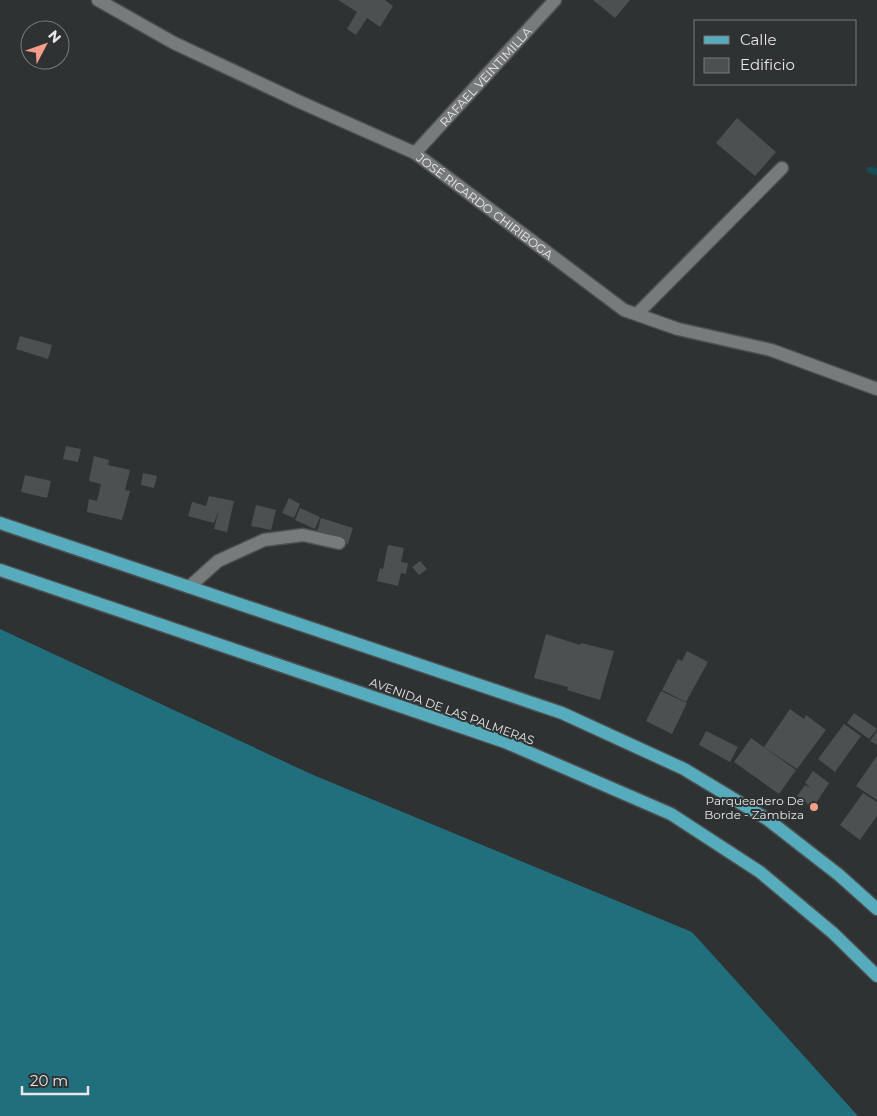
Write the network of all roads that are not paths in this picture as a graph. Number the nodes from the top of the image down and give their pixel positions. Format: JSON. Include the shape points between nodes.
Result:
{"nodes":[{"id":1,"x":98,"y":0,"type":"edge"},
{"id":2,"x":555,"y":0,"type":"edge"},
{"id":3,"x":415,"y":153,"type":"junction"},
{"id":4,"x":782,"y":168,"type":"dead end"},
{"id":5,"x":637,"y":314,"type":"junction"},
{"id":6,"x":877,"y":389,"type":"edge"},
{"id":7,"x":0,"y":523,"type":"edge"},
{"id":8,"x":339,"y":543,"type":"dead end"},
{"id":9,"x":0,"y":570,"type":"edge"},
{"id":10,"x":190,"y":587,"type":"junction"},
{"id":11,"x":877,"y":909,"type":"edge"},
{"id":12,"x":877,"y":976,"type":"edge"}],
"edges":[{"from":1,"to":3,"type":"street","name":"JOSÉ RICARDO CHIRIBOGA","via":[[174,43]]},
{"from":2,"to":3,"type":"street","name":"RAFAEL VEINTIMILLA"},
{"from":3,"to":5,"type":"street","name":"JOSÉ RICARDO CHIRIBOGA","via":[[624,310]]},
{"from":4,"to":5,"type":"street"},
{"from":5,"to":6,"type":"street","name":"JOSÉ RICARDO CHIRIBOGA","via":[[678,329],[771,350]]},
{"from":7,"to":10,"type":"main road"},
{"from":8,"to":10,"type":"street","via":[[302,535],[264,540],[218,561]]},
{"from":9,"to":12,"type":"main road","name":"AVENIDA DE LAS PALMERAS","via":[[505,742],[671,814],[760,872],[833,933]]},
{"from":10,"to":11,"type":"main road","via":[[562,713],[684,769],[767,819]]}]}
